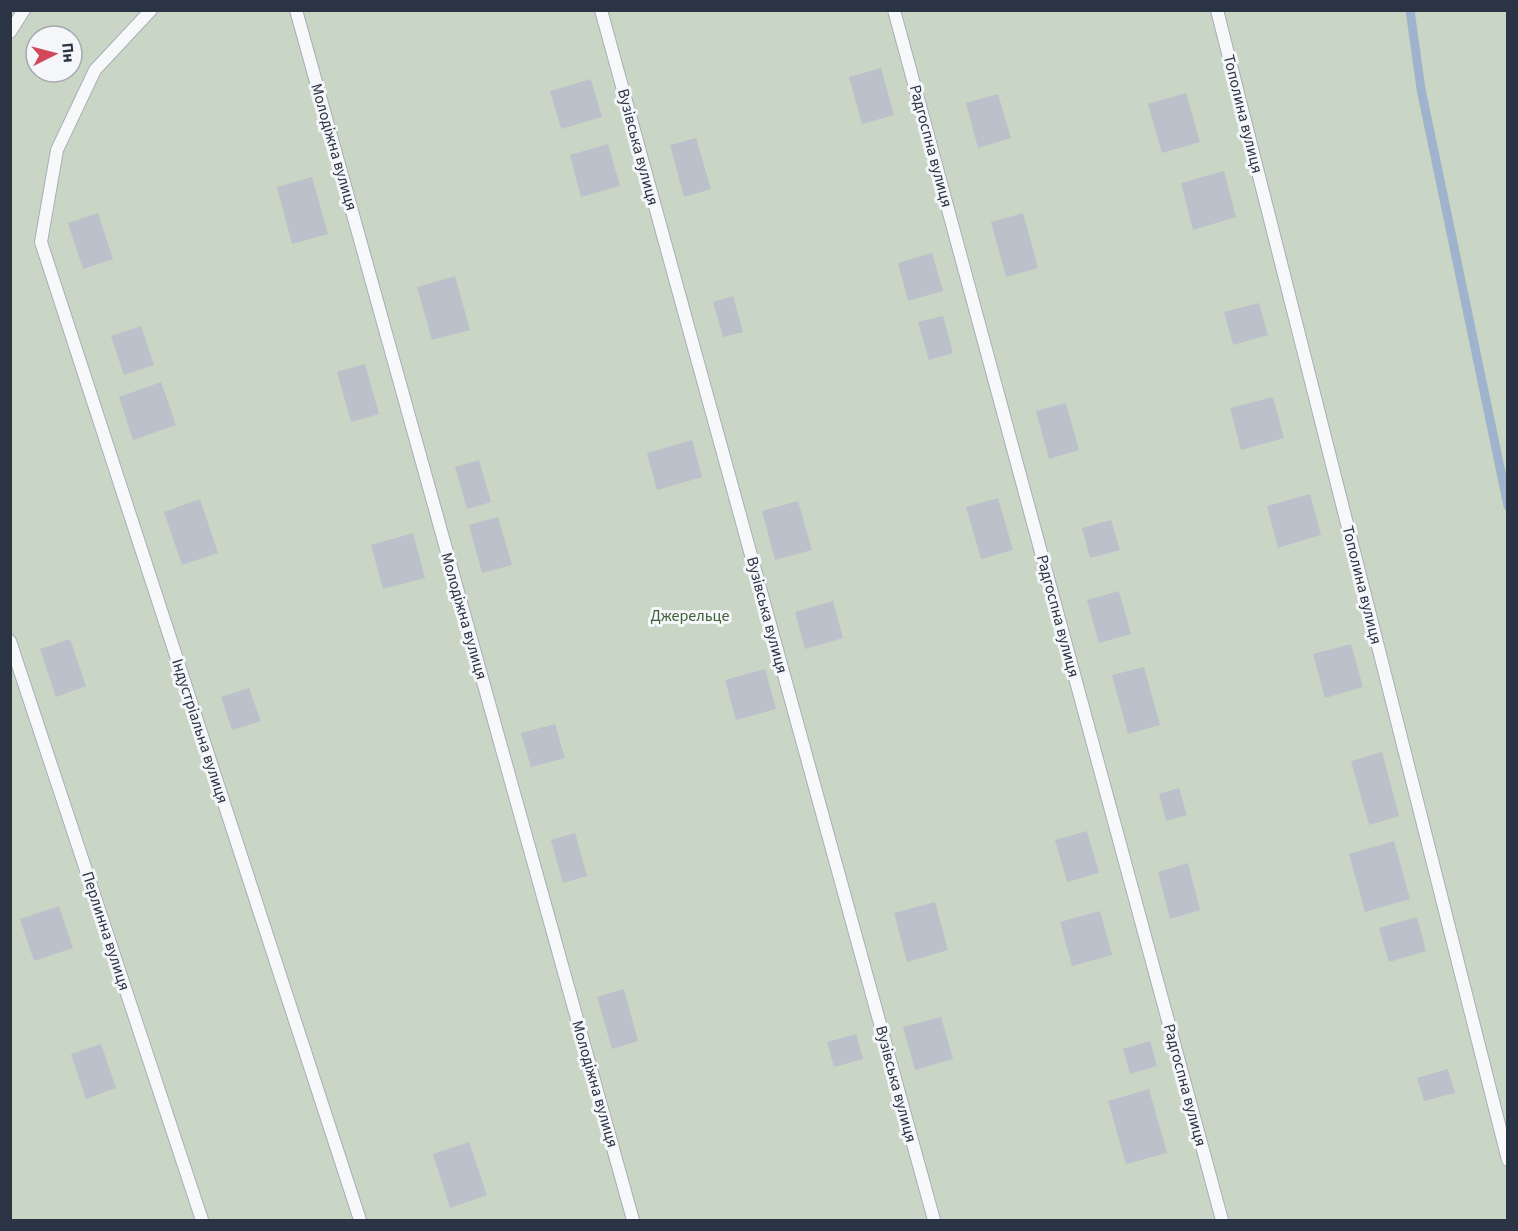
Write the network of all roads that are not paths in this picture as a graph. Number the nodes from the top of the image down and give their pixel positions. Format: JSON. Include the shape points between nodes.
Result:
{"nodes":[{"id":1,"x":24,"y":10,"type":"edge"},
{"id":2,"x":151,"y":10,"type":"edge"},
{"id":3,"x":296,"y":10,"type":"edge"},
{"id":4,"x":601,"y":10,"type":"edge"},
{"id":5,"x":894,"y":10,"type":"edge"},
{"id":6,"x":1217,"y":10,"type":"edge"},
{"id":7,"x":10,"y":32,"type":"edge"},
{"id":8,"x":10,"y":641,"type":"edge"},
{"id":9,"x":1508,"y":1160,"type":"edge"},
{"id":10,"x":202,"y":1221,"type":"edge"},
{"id":11,"x":360,"y":1221,"type":"edge"},
{"id":12,"x":633,"y":1221,"type":"edge"},
{"id":13,"x":934,"y":1221,"type":"edge"},
{"id":14,"x":1222,"y":1221,"type":"edge"}],
"edges":[{"from":1,"to":7,"type":"lane"},
{"from":2,"to":11,"type":"lane","name":"Індустріальна вулиця","via":[[90,80],[57,150],[41,242]]},
{"from":3,"to":12,"type":"lane","name":"Молодіжна вулиця"},
{"from":4,"to":13,"type":"lane","name":"Вузівська вулиця"},
{"from":5,"to":14,"type":"lane","name":"Радгоспна вулиця"},
{"from":6,"to":9,"type":"lane","name":"Тополина вулиця"},
{"from":8,"to":10,"type":"lane","name":"Перлинна вулиця"}]}
